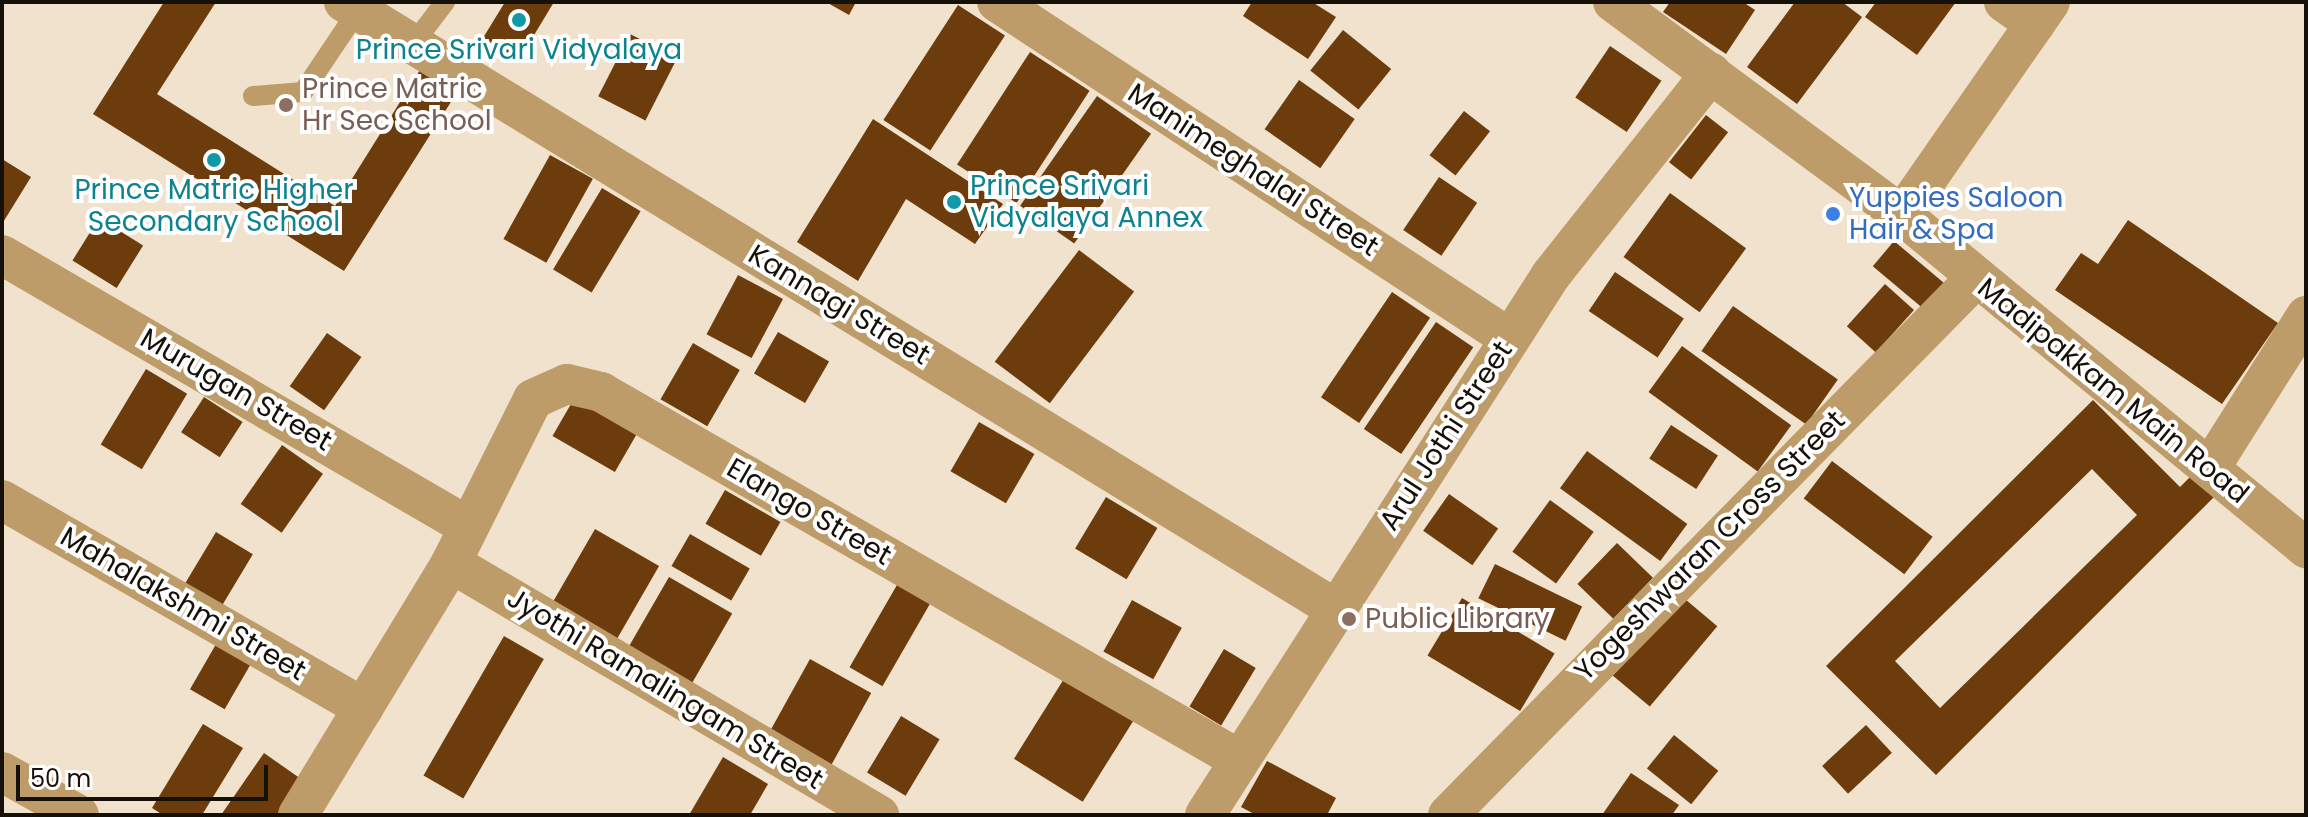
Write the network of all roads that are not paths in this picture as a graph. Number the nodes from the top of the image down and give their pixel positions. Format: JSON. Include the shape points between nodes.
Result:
{"nodes":[{"id":1,"x":445,"y":2,"type":"edge"},
{"id":2,"x":997,"y":2,"type":"edge"},
{"id":3,"x":351,"y":6,"type":"edge"},
{"id":4,"x":1631,"y":7,"type":"edge"},
{"id":5,"x":2030,"y":9,"type":"edge"},
{"id":6,"x":413,"y":44,"type":"junction"},
{"id":7,"x":1711,"y":73,"type":"junction"},
{"id":8,"x":253,"y":96,"type":"dead end"},
{"id":9,"x":1902,"y":215,"type":"junction"},
{"id":10,"x":2,"y":255,"type":"edge"},
{"id":11,"x":1975,"y":279,"type":"junction"},
{"id":12,"x":2306,"y":316,"type":"edge"},
{"id":13,"x":1509,"y":338,"type":"junction"},
{"id":14,"x":2210,"y":468,"type":"junction"},
{"id":15,"x":2,"y":500,"type":"edge"},
{"id":16,"x":469,"y":527,"type":"junction"},
{"id":17,"x":2306,"y":548,"type":"edge"},
{"id":18,"x":451,"y":563,"type":"junction"},
{"id":19,"x":1334,"y":608,"type":"junction"},
{"id":20,"x":363,"y":708,"type":"junction"},
{"id":21,"x":1238,"y":759,"type":"junction"},
{"id":22,"x":2,"y":772,"type":"edge"},
{"id":23,"x":79,"y":815,"type":"edge"},
{"id":24,"x":298,"y":815,"type":"edge"},
{"id":25,"x":879,"y":815,"type":"edge"},
{"id":26,"x":1205,"y":815,"type":"edge"},
{"id":27,"x":1448,"y":815,"type":"edge"}],
"edges":[{"from":1,"to":6,"type":"lane"},
{"from":2,"to":13,"type":"street","name":"Manimeghalai Street"},
{"from":3,"to":6,"type":"street","name":"Kannagi Street"},
{"from":3,"to":8,"type":"lane","via":[[303,92]]},
{"from":4,"to":7,"type":"street","name":"Madipakkam Main Road"},
{"from":5,"to":9,"type":"street"},
{"from":6,"to":19,"type":"street","name":"Kannagi Street"},
{"from":7,"to":9,"type":"street","name":"Madipakkam Main Road"},
{"from":7,"to":13,"type":"street","name":"Arul Jothi Street","via":[[1551,275]]},
{"from":9,"to":11,"type":"street","name":"Madipakkam Main Road"},
{"from":10,"to":16,"type":"street","name":"Murugan Street"},
{"from":11,"to":14,"type":"street","name":"Madipakkam Main Road"},
{"from":11,"to":27,"type":"street","name":"Yogeshwaran Cross Street"},
{"from":12,"to":14,"type":"street"},
{"from":13,"to":19,"type":"street","name":"Arul Jothi Street"},
{"from":14,"to":17,"type":"street","name":"Madipakkam Main Road"},
{"from":15,"to":20,"type":"street","name":"Mahalakshmi Street"},
{"from":16,"to":18,"type":"street","name":"Elango Street"},
{"from":16,"to":21,"type":"street","name":"Elango Street","via":[[533,399],[567,384],[601,392]]},
{"from":18,"to":20,"type":"street","name":"Elango Street"},
{"from":18,"to":25,"type":"street","name":"Jyothi Ramalingam Street"},
{"from":19,"to":21,"type":"street","name":"Arul Jothi Street"},
{"from":20,"to":24,"type":"street","name":"Elango Street"},
{"from":21,"to":26,"type":"street","name":"Arul Jothi Street"},
{"from":22,"to":23,"type":"street"}]}
